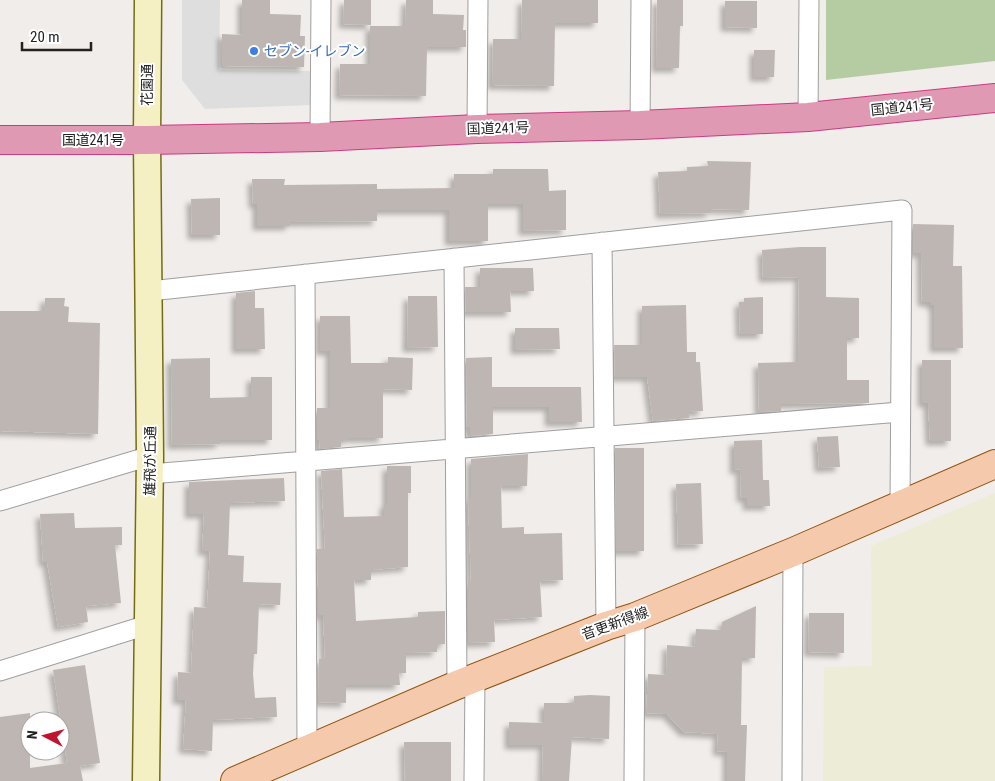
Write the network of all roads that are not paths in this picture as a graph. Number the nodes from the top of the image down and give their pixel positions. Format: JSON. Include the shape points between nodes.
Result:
{"nodes":[{"id":1,"x":148,"y":0,"type":"edge"},
{"id":2,"x":321,"y":0,"type":"edge"},
{"id":3,"x":478,"y":0,"type":"edge"},
{"id":4,"x":641,"y":0,"type":"edge"},
{"id":5,"x":809,"y":0,"type":"edge"},
{"id":6,"x":995,"y":98,"type":"edge"},
{"id":7,"x":808,"y":117,"type":"junction"},
{"id":8,"x":640,"y":124,"type":"junction"},
{"id":9,"x":477,"y":129,"type":"junction"},
{"id":10,"x":320,"y":136,"type":"junction"},
{"id":11,"x":0,"y":140,"type":"edge"},
{"id":12,"x":147,"y":140,"type":"junction"},
{"id":13,"x":602,"y":242,"type":"junction"},
{"id":14,"x":454,"y":258,"type":"junction"},
{"id":15,"x":305,"y":274,"type":"junction"},
{"id":16,"x":150,"y":291,"type":"junction"},
{"id":17,"x":900,"y":412,"type":"junction"},
{"id":18,"x":604,"y":437,"type":"junction"},
{"id":19,"x":455,"y":449,"type":"junction"},
{"id":20,"x":305,"y":462,"type":"junction"},
{"id":21,"x":995,"y":464,"type":"edge"},
{"id":22,"x":150,"y":465,"type":"junction"},
{"id":23,"x":0,"y":501,"type":"edge"},
{"id":24,"x":900,"y":506,"type":"junction"},
{"id":25,"x":793,"y":552,"type":"junction"},
{"id":26,"x":635,"y":617,"type":"junction"},
{"id":27,"x":147,"y":625,"type":"junction"},
{"id":28,"x":606,"y":626,"type":"junction"},
{"id":29,"x":0,"y":672,"type":"edge"},
{"id":30,"x":466,"y":682,"type":"junction"},
{"id":31,"x":307,"y":750,"type":"junction"},
{"id":32,"x":146,"y":781,"type":"edge"},
{"id":33,"x":235,"y":781,"type":"edge"},
{"id":34,"x":474,"y":781,"type":"edge"},
{"id":35,"x":634,"y":781,"type":"edge"},
{"id":36,"x":792,"y":781,"type":"edge"}],
"edges":[{"from":1,"to":12,"type":"street","name":"花園通"},
{"from":2,"to":10,"type":"street"},
{"from":3,"to":9,"type":"street"},
{"from":4,"to":8,"type":"street"},
{"from":5,"to":7,"type":"street"},
{"from":6,"to":7,"type":"highway","name":"国道241号"},
{"from":7,"to":8,"type":"highway","name":"国道241号"},
{"from":8,"to":9,"type":"highway","name":"国道241号"},
{"from":9,"to":10,"type":"highway","name":"国道241号"},
{"from":10,"to":12,"type":"highway","name":"国道241号"},
{"from":11,"to":12,"type":"highway","name":"国道241号"},
{"from":12,"to":16,"type":"street","name":"雄飛が丘通"},
{"from":13,"to":14,"type":"street"},
{"from":13,"to":17,"type":"street","via":[[902,210]]},
{"from":13,"to":18,"type":"street"},
{"from":14,"to":15,"type":"street"},
{"from":14,"to":19,"type":"street"},
{"from":15,"to":16,"type":"street"},
{"from":15,"to":20,"type":"street"},
{"from":16,"to":22,"type":"street","name":"雄飛が丘通"},
{"from":17,"to":18,"type":"street"},
{"from":17,"to":24,"type":"street"},
{"from":18,"to":19,"type":"street"},
{"from":18,"to":28,"type":"street"},
{"from":19,"to":20,"type":"street"},
{"from":19,"to":30,"type":"street"},
{"from":20,"to":22,"type":"street"},
{"from":20,"to":31,"type":"street"},
{"from":21,"to":24,"type":"main road","name":"音更新得線"},
{"from":22,"to":23,"type":"street"},
{"from":22,"to":27,"type":"street","name":"雄飛が丘通"},
{"from":24,"to":25,"type":"main road","name":"音更新得線"},
{"from":25,"to":26,"type":"main road","name":"音更新得線"},
{"from":25,"to":36,"type":"street"},
{"from":26,"to":28,"type":"main road","name":"音更新得線"},
{"from":26,"to":35,"type":"street"},
{"from":27,"to":29,"type":"street"},
{"from":27,"to":32,"type":"street","name":"雄飛が丘通"},
{"from":28,"to":30,"type":"main road","name":"音更新得線"},
{"from":30,"to":31,"type":"main road","name":"音更新得線"},
{"from":30,"to":34,"type":"street"},
{"from":31,"to":33,"type":"main road","name":"音更新得線"}]}
